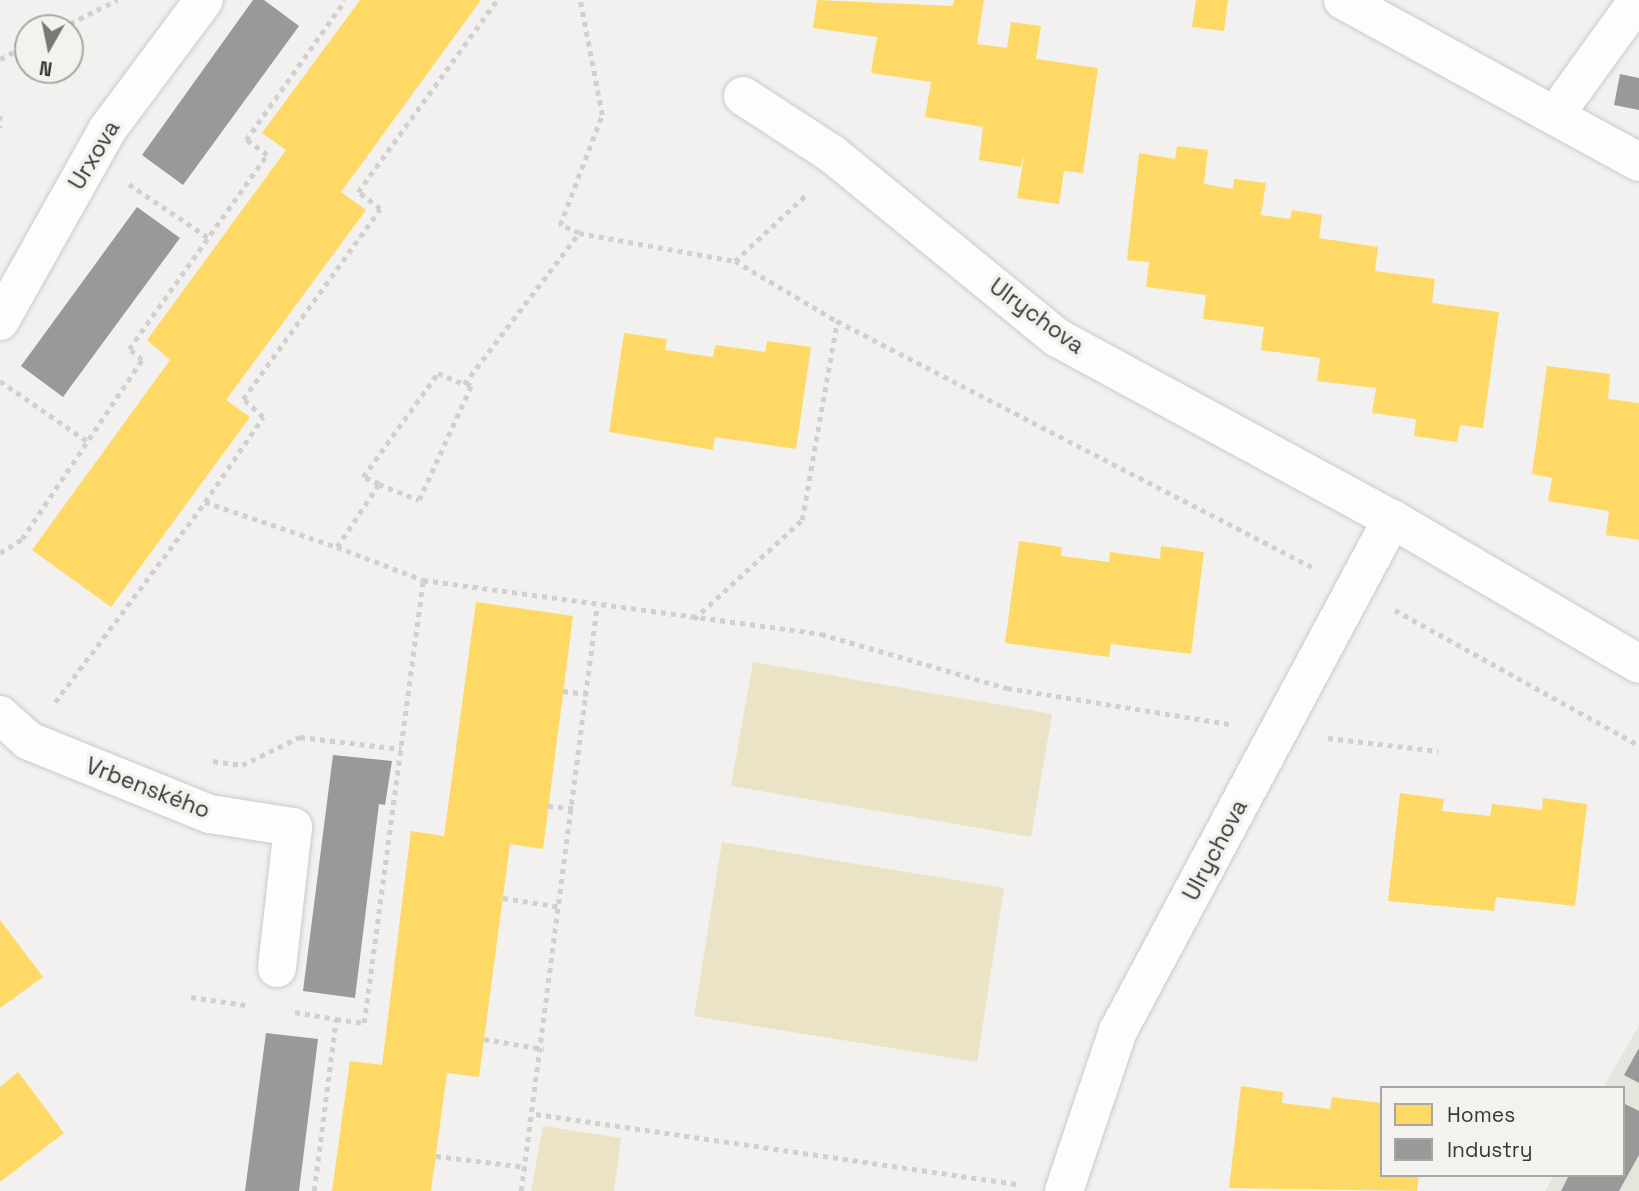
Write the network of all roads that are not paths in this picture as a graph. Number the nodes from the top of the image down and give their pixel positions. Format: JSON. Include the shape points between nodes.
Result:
{"nodes":[{"id":1,"x":204,"y":0,"type":"edge"},
{"id":2,"x":1343,"y":0,"type":"edge"},
{"id":3,"x":1638,"y":0,"type":"edge"},
{"id":4,"x":743,"y":96,"type":"dead end"},
{"id":5,"x":1555,"y":115,"type":"junction"},
{"id":6,"x":1639,"y":162,"type":"edge"},
{"id":7,"x":0,"y":321,"type":"edge"},
{"id":8,"x":1392,"y":519,"type":"junction"},
{"id":9,"x":1639,"y":664,"type":"edge"},
{"id":10,"x":0,"y":715,"type":"edge"},
{"id":11,"x":277,"y":968,"type":"dead end"},
{"id":12,"x":1064,"y":1191,"type":"edge"}],
"edges":[{"from":1,"to":7,"type":"street","name":"Urxova","via":[[91,158]]},
{"from":2,"to":5,"type":"street"},
{"from":3,"to":5,"type":"street"},
{"from":4,"to":8,"type":"street","name":"Ulrychova","via":[[832,154],[1058,338]]},
{"from":5,"to":6,"type":"street"},
{"from":8,"to":9,"type":"street","name":"Ulrychova"},
{"from":8,"to":12,"type":"street","name":"Ulrychova","via":[[1118,1031]]},
{"from":10,"to":11,"type":"street","name":"Vrbenského","via":[[29,741],[209,814],[293,827]]}]}
